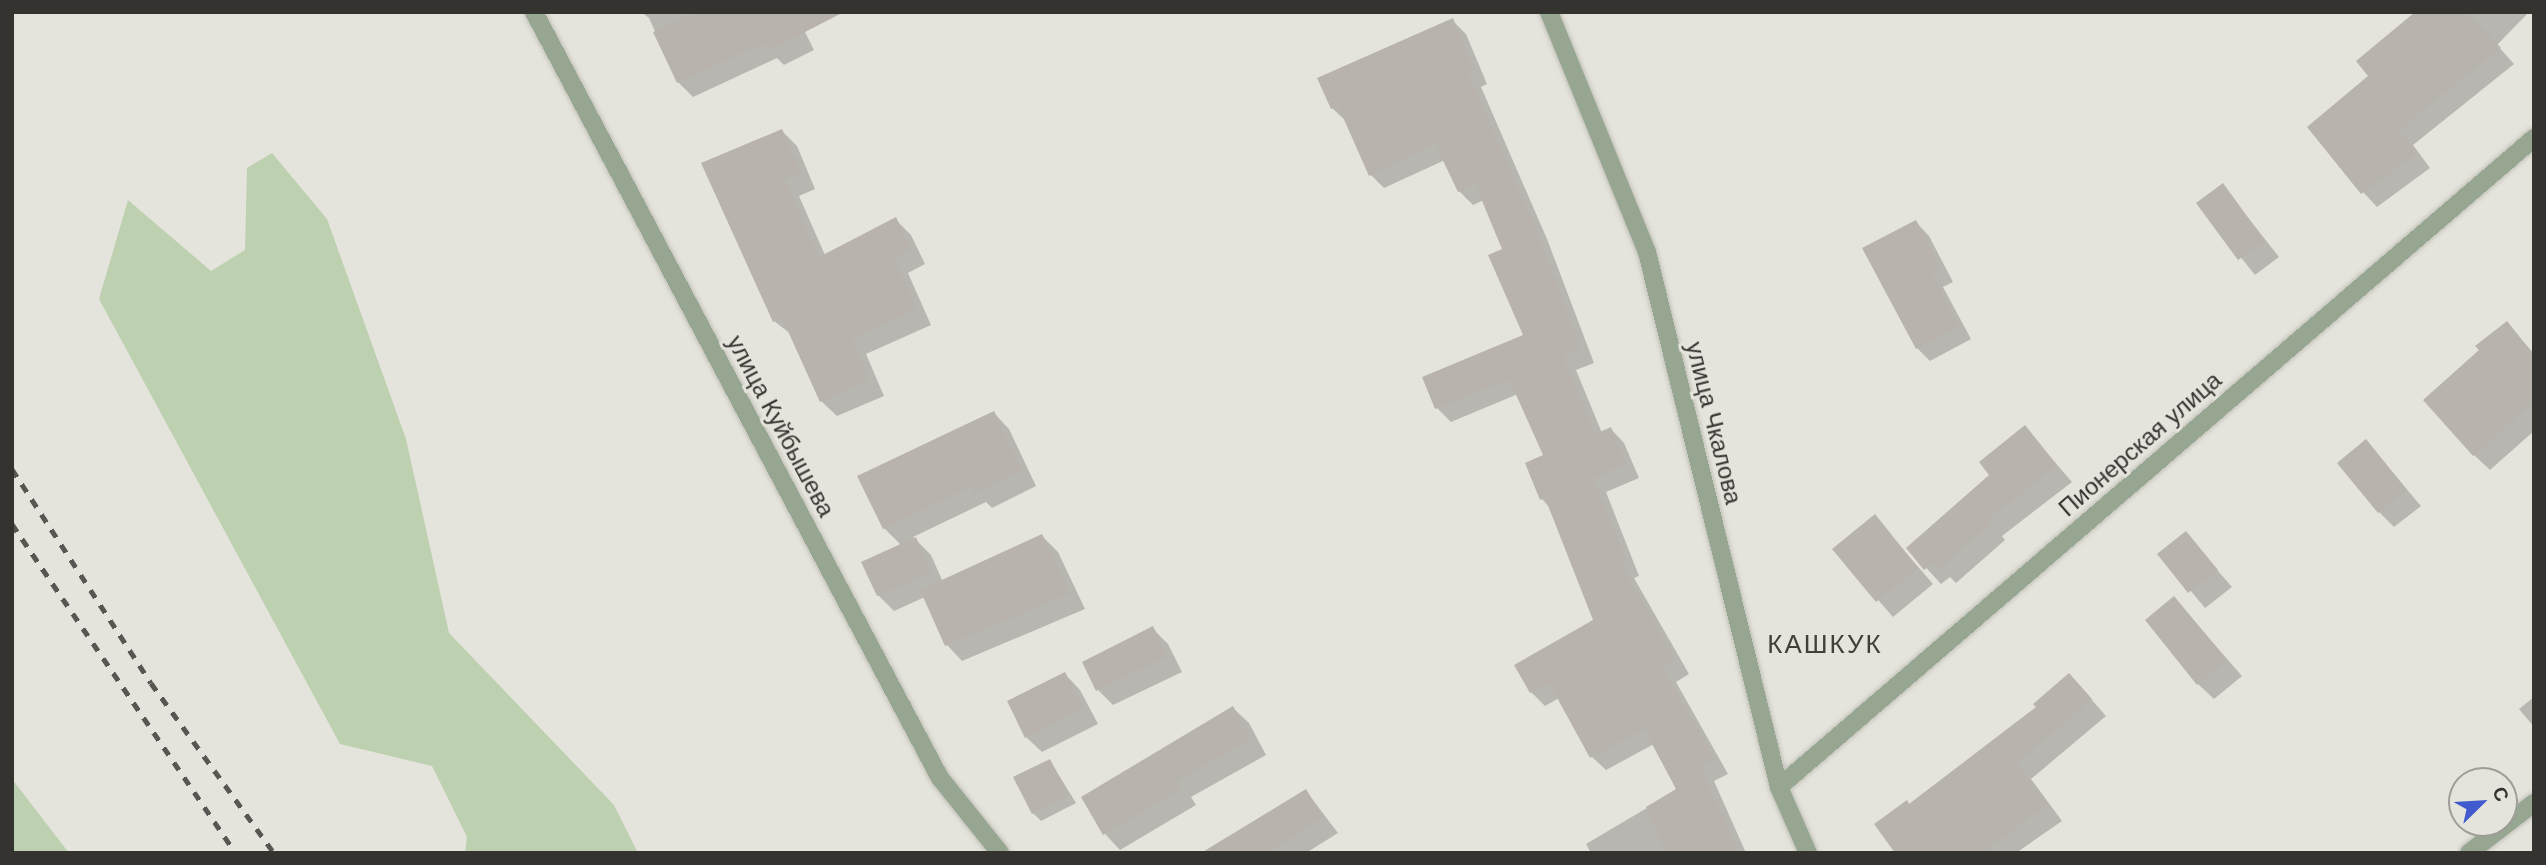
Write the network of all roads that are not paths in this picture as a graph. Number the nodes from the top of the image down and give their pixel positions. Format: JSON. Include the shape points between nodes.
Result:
{"nodes":[{"id":1,"x":534,"y":12,"type":"edge"},
{"id":2,"x":1549,"y":12,"type":"edge"},
{"id":3,"x":2534,"y":138,"type":"edge"},
{"id":4,"x":1779,"y":786,"type":"junction"},
{"id":5,"x":2534,"y":803,"type":"edge"},
{"id":6,"x":1000,"y":853,"type":"edge"},
{"id":7,"x":1808,"y":853,"type":"edge"},
{"id":8,"x":2469,"y":853,"type":"edge"}],
"edges":[{"from":1,"to":6,"type":"street","name":"улица Куйбышева","via":[[940,778]]},
{"from":2,"to":4,"type":"street","name":"улица Чкалова","via":[[1647,253]]},
{"from":3,"to":4,"type":"street","name":"Пионерская улица"},
{"from":4,"to":7,"type":"street","name":"улица Чкалова"},
{"from":5,"to":8,"type":"street"}]}
